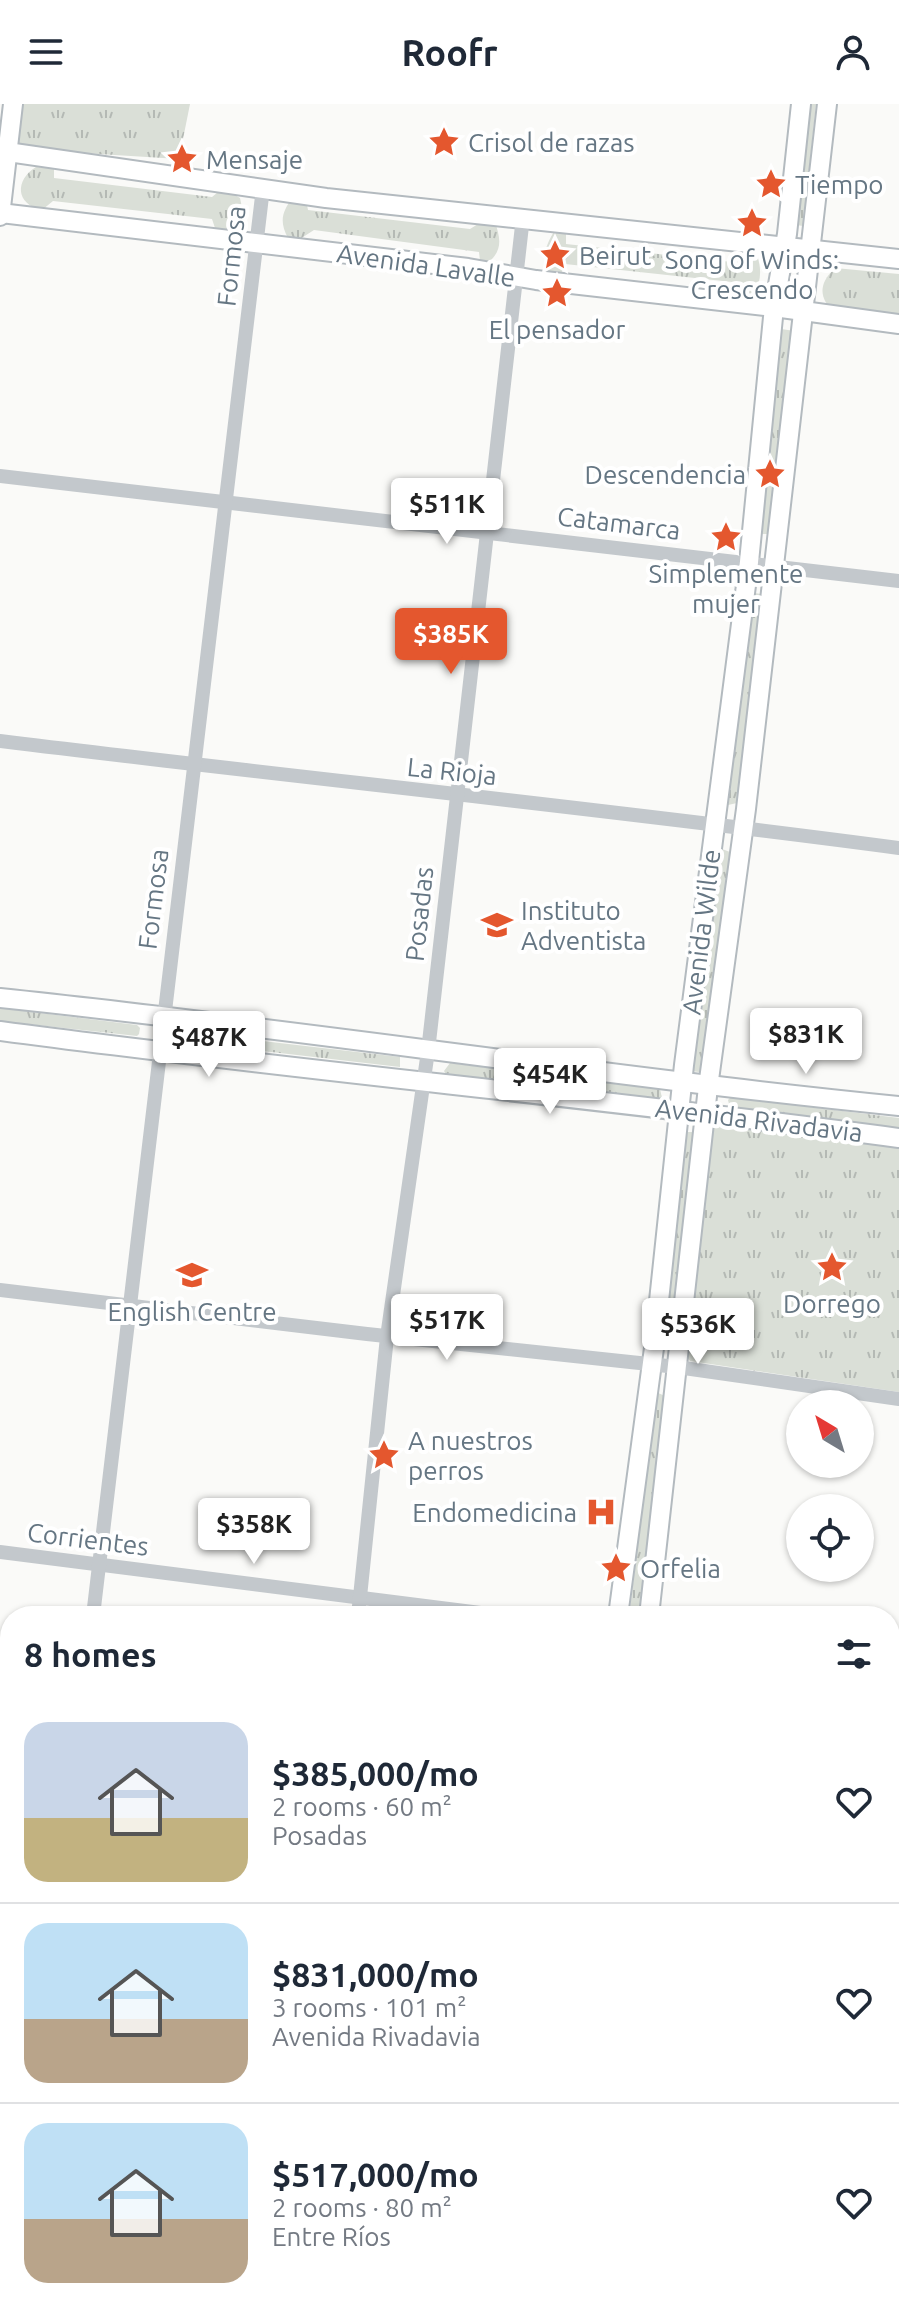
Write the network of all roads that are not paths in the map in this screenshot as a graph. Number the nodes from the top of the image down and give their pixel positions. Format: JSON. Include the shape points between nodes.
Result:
{"nodes":[{"id":1,"x":13,"y":104,"type":"edge"},
{"id":2,"x":801,"y":104,"type":"edge"},
{"id":3,"x":827,"y":104,"type":"edge"},
{"id":4,"x":4,"y":152,"type":"edge"},
{"id":5,"x":263,"y":188,"type":"junction"},
{"id":6,"x":0,"y":214,"type":"edge"},
{"id":7,"x":523,"y":217,"type":"junction"},
{"id":8,"x":257,"y":244,"type":"junction"},
{"id":9,"x":783,"y":249,"type":"junction"},
{"id":10,"x":810,"y":250,"type":"junction"},
{"id":11,"x":899,"y":259,"type":"edge"},
{"id":12,"x":517,"y":277,"type":"junction"},
{"id":13,"x":774,"y":307,"type":"junction"},
{"id":14,"x":804,"y":312,"type":"junction"},
{"id":15,"x":899,"y":324,"type":"edge"},
{"id":16,"x":0,"y":476,"type":"edge"},
{"id":17,"x":227,"y":501,"type":"junction"},
{"id":18,"x":488,"y":532,"type":"junction"},
{"id":19,"x":749,"y":562,"type":"junction"},
{"id":20,"x":775,"y":565,"type":"junction"},
{"id":21,"x":899,"y":581,"type":"edge"},
{"id":22,"x":0,"y":741,"type":"edge"},
{"id":23,"x":194,"y":765,"type":"junction"},
{"id":24,"x":457,"y":796,"type":"junction"},
{"id":25,"x":714,"y":823,"type":"junction"},
{"id":26,"x":743,"y":827,"type":"junction"},
{"id":27,"x":899,"y":848,"type":"edge"},
{"id":28,"x":0,"y":998,"type":"edge"},
{"id":29,"x":163,"y":1015,"type":"junction"},
{"id":30,"x":0,"y":1031,"type":"edge"},
{"id":31,"x":428,"y":1051,"type":"junction"},
{"id":32,"x":159,"y":1052,"type":"junction"},
{"id":33,"x":424,"y":1080,"type":"junction"},
{"id":34,"x":682,"y":1084,"type":"junction"},
{"id":35,"x":708,"y":1087,"type":"junction"},
{"id":36,"x":899,"y":1106,"type":"edge"},
{"id":37,"x":680,"y":1110,"type":"junction"},
{"id":38,"x":706,"y":1112,"type":"junction"},
{"id":39,"x":899,"y":1138,"type":"edge"},
{"id":40,"x":0,"y":1290,"type":"edge"},
{"id":41,"x":130,"y":1307,"type":"junction"},
{"id":42,"x":387,"y":1337,"type":"junction"},
{"id":43,"x":652,"y":1365,"type":"junction"},
{"id":44,"x":677,"y":1367,"type":"junction"},
{"id":45,"x":899,"y":1399,"type":"edge"},
{"id":46,"x":0,"y":1552,"type":"edge"},
{"id":47,"x":100,"y":1564,"type":"junction"},
{"id":48,"x":360,"y":1600,"type":"junction"},
{"id":49,"x":94,"y":1606,"type":"edge"},
{"id":50,"x":359,"y":1606,"type":"edge"},
{"id":51,"x":414,"y":1606,"type":"edge"},
{"id":52,"x":619,"y":1606,"type":"edge"},
{"id":53,"x":650,"y":1606,"type":"edge"}],
"edges":[{"from":1,"to":4,"type":"main road"},
{"from":2,"to":9,"type":"main road","name":"Avenida Wilde"},
{"from":3,"to":10,"type":"main road","name":"Avenida Wilde"},
{"from":4,"to":5,"type":"main road","name":"Avenida Lavalle"},
{"from":4,"to":6,"type":"main road"},
{"from":5,"to":7,"type":"main road","name":"Avenida Lavalle"},
{"from":5,"to":8,"type":"street","name":"Formosa"},
{"from":6,"to":8,"type":"main road","name":"Avenida Lavalle"},
{"from":7,"to":9,"type":"main road","name":"Avenida Lavalle"},
{"from":7,"to":12,"type":"street","name":"Posadas"},
{"from":8,"to":12,"type":"main road","name":"Avenida Lavalle"},
{"from":8,"to":17,"type":"street","name":"Formosa"},
{"from":9,"to":10,"type":"main road","name":"Avenida Lavalle"},
{"from":9,"to":13,"type":"main road","name":"Avenida Wilde"},
{"from":10,"to":11,"type":"main road","name":"Avenida Lavalle"},
{"from":10,"to":14,"type":"main road","name":"Avenida Wilde"},
{"from":12,"to":13,"type":"main road","name":"Avenida Lavalle"},
{"from":12,"to":18,"type":"street","name":"Posadas"},
{"from":13,"to":14,"type":"main road","name":"Avenida Lavalle"},
{"from":13,"to":19,"type":"main road","name":"Avenida Wilde"},
{"from":14,"to":15,"type":"main road","name":"Avenida Lavalle"},
{"from":14,"to":20,"type":"main road","name":"Avenida Wilde"},
{"from":16,"to":17,"type":"street","name":"Catamarca"},
{"from":17,"to":18,"type":"street","name":"Catamarca"},
{"from":17,"to":23,"type":"street","name":"Formosa"},
{"from":18,"to":19,"type":"street","name":"Catamarca"},
{"from":18,"to":24,"type":"street","name":"Posadas"},
{"from":19,"to":20,"type":"street","name":"Catamarca"},
{"from":19,"to":25,"type":"main road","name":"Avenida Wilde"},
{"from":20,"to":21,"type":"street","name":"Catamarca"},
{"from":20,"to":26,"type":"main road","name":"Avenida Wilde"},
{"from":22,"to":23,"type":"street","name":"La Rioja"},
{"from":23,"to":24,"type":"street","name":"La Rioja"},
{"from":23,"to":29,"type":"street","name":"Formosa"},
{"from":24,"to":25,"type":"street","name":"La Rioja"},
{"from":24,"to":31,"type":"street","name":"Posadas"},
{"from":25,"to":26,"type":"street","name":"La Rioja"},
{"from":25,"to":34,"type":"main road","name":"Avenida Wilde"},
{"from":26,"to":27,"type":"street","name":"La Rioja"},
{"from":26,"to":35,"type":"main road","name":"Avenida Wilde"},
{"from":28,"to":29,"type":"main road","name":"Avenida Rivadavia"},
{"from":29,"to":31,"type":"main road","name":"Avenida Rivadavia"},
{"from":29,"to":32,"type":"street","name":"Formosa"},
{"from":30,"to":32,"type":"main road","name":"Avenida Rivadavia"},
{"from":31,"to":33,"type":"street","name":"Posadas"},
{"from":31,"to":34,"type":"main road","name":"Avenida Rivadavia"},
{"from":32,"to":33,"type":"main road","name":"Avenida Rivadavia"},
{"from":32,"to":41,"type":"street","name":"Formosa"},
{"from":33,"to":37,"type":"main road","name":"Avenida Rivadavia"},
{"from":33,"to":42,"type":"street","name":"Posadas"},
{"from":34,"to":35,"type":"main road","name":"Avenida Rivadavia"},
{"from":34,"to":37,"type":"main road","name":"Avenida Wilde"},
{"from":35,"to":36,"type":"main road","name":"Avenida Rivadavia"},
{"from":35,"to":38,"type":"main road","name":"Avenida Wilde"},
{"from":37,"to":38,"type":"main road","name":"Avenida Rivadavia"},
{"from":37,"to":43,"type":"main road","name":"Avenida Wilde"},
{"from":38,"to":39,"type":"main road","name":"Avenida Rivadavia"},
{"from":38,"to":44,"type":"main road","name":"Avenida Wilde"},
{"from":40,"to":41,"type":"street"},
{"from":41,"to":42,"type":"street"},
{"from":41,"to":47,"type":"street","name":"Formosa"},
{"from":42,"to":43,"type":"street"},
{"from":42,"to":48,"type":"street","name":"Posadas"},
{"from":43,"to":44,"type":"street"},
{"from":43,"to":52,"type":"main road","name":"Avenida Wilde"},
{"from":44,"to":45,"type":"street"},
{"from":44,"to":53,"type":"main road","name":"Avenida Wilde"},
{"from":46,"to":47,"type":"street","name":"Corrientes"},
{"from":47,"to":48,"type":"street","name":"Corrientes"},
{"from":47,"to":49,"type":"street","name":"Formosa"},
{"from":48,"to":50,"type":"street","name":"Posadas"},
{"from":48,"to":51,"type":"street","name":"Corrientes"}]}
